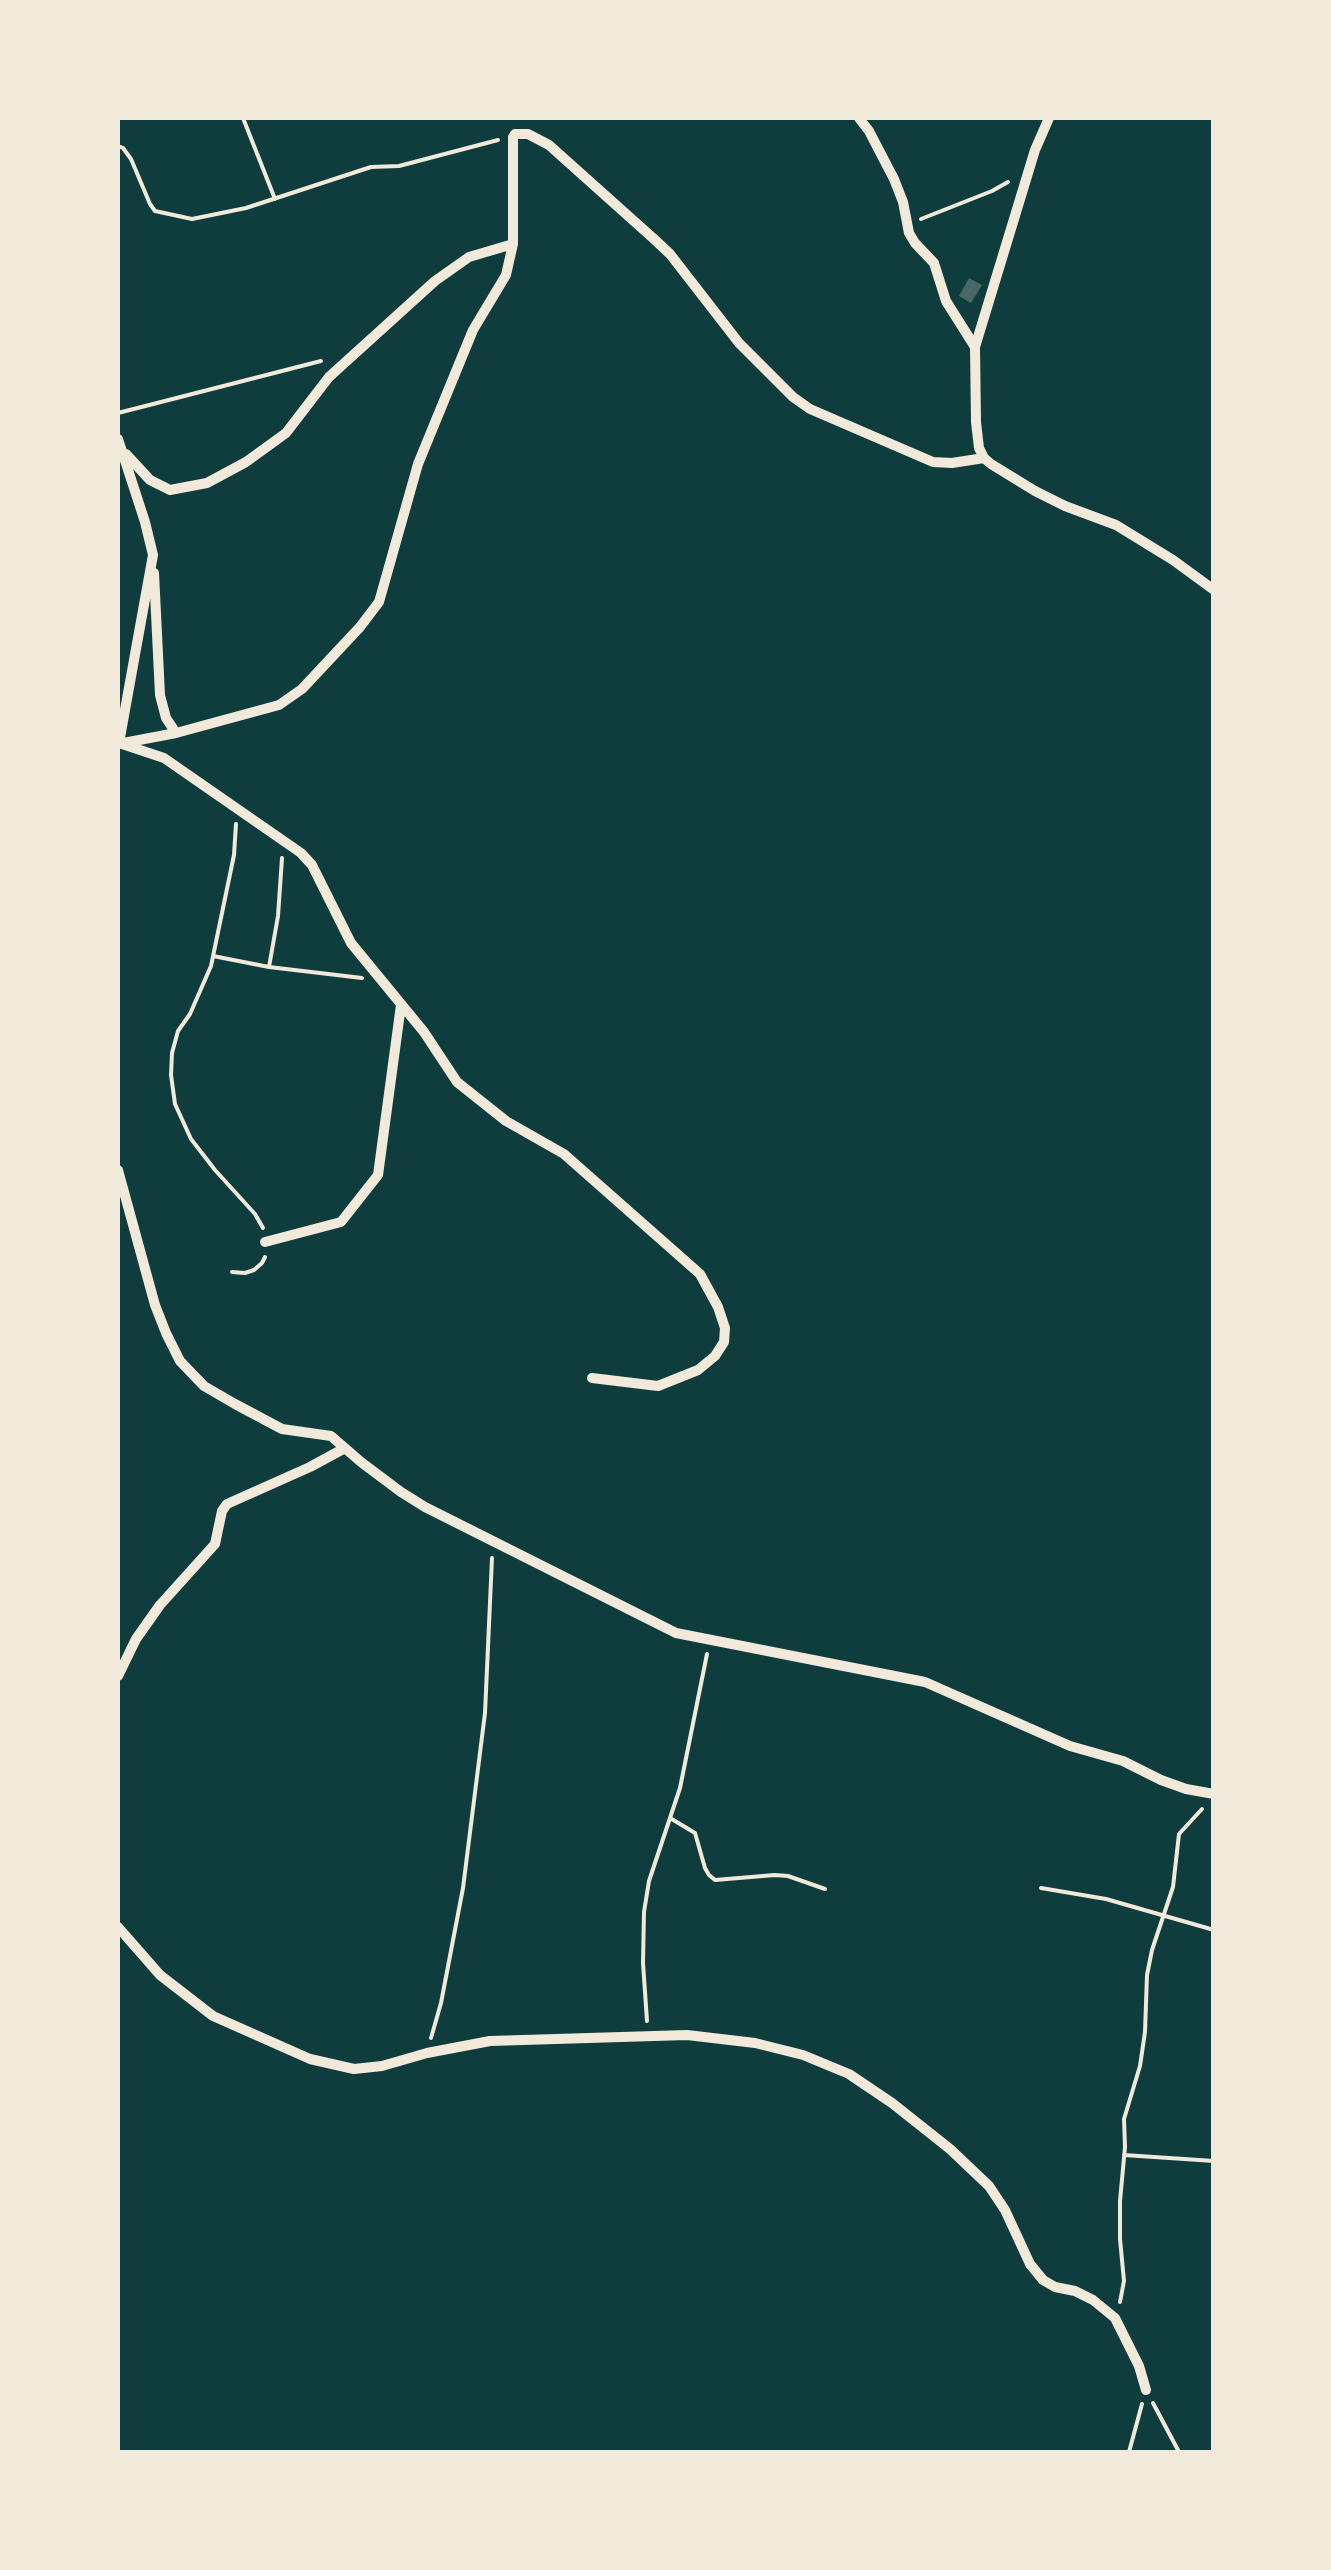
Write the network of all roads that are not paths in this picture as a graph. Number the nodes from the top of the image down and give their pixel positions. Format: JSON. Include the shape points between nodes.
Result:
{"nodes":[{"id":1,"x":516,"y":118,"type":"edge"},
{"id":2,"x":858,"y":118,"type":"edge"},
{"id":3,"x":1049,"y":118,"type":"edge"},
{"id":4,"x":513,"y":137,"type":"junction"},
{"id":5,"x":513,"y":244,"type":"junction"},
{"id":6,"x":975,"y":348,"type":"junction"},
{"id":7,"x":119,"y":446,"type":"edge"},
{"id":8,"x":984,"y":458,"type":"junction"},
{"id":9,"x":153,"y":555,"type":"junction"},
{"id":10,"x":1214,"y":590,"type":"edge"},
{"id":11,"x":176,"y":733,"type":"junction"},
{"id":12,"x":118,"y":744,"type":"edge"},
{"id":13,"x":401,"y":1005,"type":"junction"},
{"id":14,"x":118,"y":1170,"type":"edge"},
{"id":15,"x":121,"y":1191,"type":"edge"},
{"id":16,"x":266,"y":1242,"type":"road end"},
{"id":17,"x":592,"y":1378,"type":"dead end"},
{"id":18,"x":345,"y":1448,"type":"junction"},
{"id":19,"x":118,"y":1676,"type":"edge"},
{"id":20,"x":1214,"y":1794,"type":"edge"},
{"id":21,"x":118,"y":1928,"type":"edge"},
{"id":22,"x":1146,"y":2390,"type":"road end"}],
"edges":[{"from":1,"to":4,"type":"street"},
{"from":2,"to":6,"type":"street","via":[[894,178],[915,243],[934,263],[946,301]]},
{"from":3,"to":6,"type":"street"},
{"from":4,"to":5,"type":"street"},
{"from":4,"to":8,"type":"street","via":[[521,132],[549,145],[654,239],[739,343],[802,403],[933,462]]},
{"from":5,"to":7,"type":"street","via":[[469,257],[435,281],[328,377],[286,432],[207,483],[160,487]]},
{"from":5,"to":11,"type":"street","via":[[506,274],[473,330],[418,464],[378,602],[290,698]]},
{"from":6,"to":8,"type":"street","via":[[976,422]]},
{"from":7,"to":9,"type":"street"},
{"from":8,"to":10,"type":"street","via":[[1035,491],[1116,525]]},
{"from":9,"to":11,"type":"street","via":[[160,695]]},
{"from":9,"to":12,"type":"street"},
{"from":11,"to":12,"type":"street"},
{"from":12,"to":13,"type":"street","via":[[164,758],[301,854],[351,943]]},
{"from":13,"to":16,"type":"street","via":[[378,1175],[341,1222]]},
{"from":13,"to":17,"type":"street","via":[[457,1082],[506,1121],[564,1154],[700,1274],[718,1307],[724,1342],[698,1370],[658,1386]]},
{"from":14,"to":15,"type":"street"},
{"from":15,"to":18,"type":"street","via":[[180,1361],[204,1386],[265,1421],[331,1436]]},
{"from":18,"to":19,"type":"street","via":[[226,1504],[216,1544],[160,1605]]},
{"from":18,"to":20,"type":"street","via":[[401,1492],[676,1633],[925,1682],[1070,1746]]},
{"from":21,"to":22,"type":"street","via":[[160,1975],[214,2016],[310,2060],[354,2069],[490,2041],[686,2035],[803,2054],[849,2074],[989,2186],[1043,2280],[1093,2300],[1115,2318]]}]}
